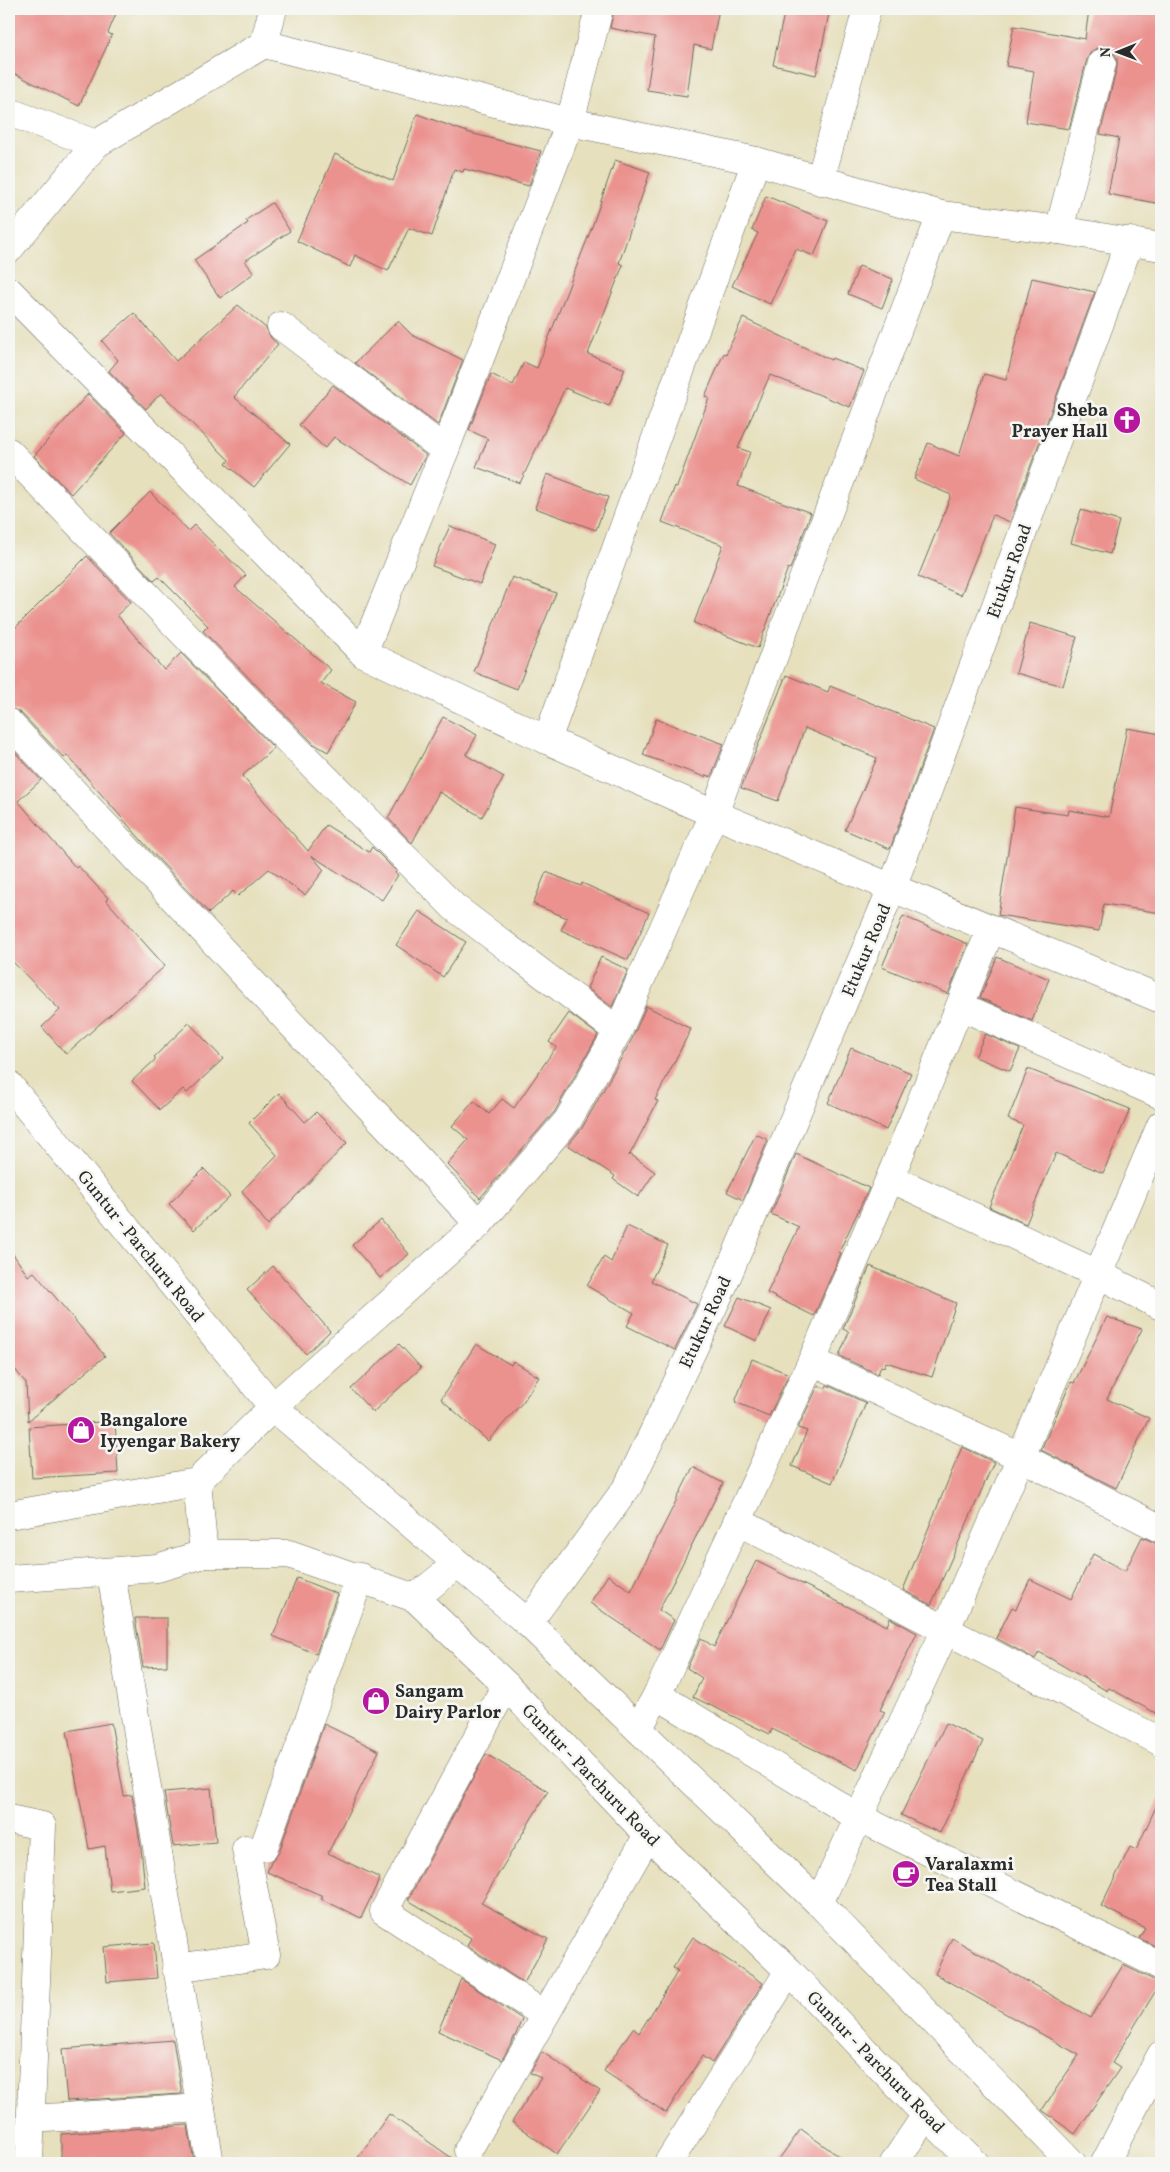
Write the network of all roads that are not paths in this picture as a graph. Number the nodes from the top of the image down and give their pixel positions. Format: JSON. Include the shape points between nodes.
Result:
{"nodes":[{"id":1,"x":273,"y":9,"type":"edge"},
{"id":2,"x":599,"y":9,"type":"edge"},
{"id":3,"x":867,"y":9,"type":"edge"},
{"id":4,"x":264,"y":44,"type":"junction"},
{"id":5,"x":1102,"y":63,"type":"dead end"},
{"id":6,"x":9,"y":112,"type":"edge"},
{"id":7,"x":570,"y":122,"type":"junction"},
{"id":8,"x":96,"y":144,"type":"junction"},
{"id":9,"x":756,"y":161,"type":"junction"},
{"id":10,"x":820,"y":181,"type":"junction"},
{"id":11,"x":941,"y":215,"type":"junction"},
{"id":12,"x":1059,"y":230,"type":"junction"},
{"id":13,"x":1130,"y":242,"type":"junction"},
{"id":14,"x":1161,"y":247,"type":"edge"},
{"id":15,"x":9,"y":249,"type":"edge"},
{"id":16,"x":9,"y":291,"type":"edge"},
{"id":17,"x":281,"y":326,"type":"dead end"},
{"id":18,"x":445,"y":450,"type":"junction"},
{"id":19,"x":9,"y":452,"type":"edge"},
{"id":20,"x":363,"y":653,"type":"junction"},
{"id":21,"x":9,"y":723,"type":"edge"},
{"id":22,"x":546,"y":740,"type":"junction"},
{"id":23,"x":714,"y":814,"type":"junction"},
{"id":24,"x":892,"y":888,"type":"junction"},
{"id":25,"x":991,"y":929,"type":"junction"},
{"id":26,"x":1161,"y":999,"type":"edge"},
{"id":27,"x":960,"y":1006,"type":"junction"},
{"id":28,"x":618,"y":1031,"type":"junction"},
{"id":29,"x":9,"y":1085,"type":"edge"},
{"id":30,"x":1161,"y":1095,"type":"edge"},
{"id":31,"x":1161,"y":1125,"type":"edge"},
{"id":32,"x":890,"y":1178,"type":"junction"},
{"id":33,"x":479,"y":1224,"type":"junction"},
{"id":34,"x":1098,"y":1274,"type":"junction"},
{"id":35,"x":1161,"y":1306,"type":"edge"},
{"id":36,"x":812,"y":1361,"type":"junction"},
{"id":37,"x":274,"y":1407,"type":"junction"},
{"id":38,"x":1021,"y":1457,"type":"junction"},
{"id":39,"x":197,"y":1482,"type":"junction"},
{"id":40,"x":9,"y":1515,"type":"edge"},
{"id":41,"x":738,"y":1521,"type":"junction"},
{"id":42,"x":1161,"y":1529,"type":"edge"},
{"id":43,"x":204,"y":1554,"type":"junction"},
{"id":44,"x":457,"y":1564,"type":"junction"},
{"id":45,"x":111,"y":1573,"type":"junction"},
{"id":46,"x":360,"y":1577,"type":"junction"},
{"id":47,"x":9,"y":1580,"type":"edge"},
{"id":48,"x":415,"y":1598,"type":"junction"},
{"id":49,"x":528,"y":1623,"type":"junction"},
{"id":50,"x":946,"y":1629,"type":"junction"},
{"id":51,"x":506,"y":1685,"type":"junction"},
{"id":52,"x":657,"y":1695,"type":"junction"},
{"id":53,"x":638,"y":1729,"type":"junction"},
{"id":54,"x":1161,"y":1742,"type":"edge"},
{"id":55,"x":858,"y":1817,"type":"junction"},
{"id":56,"x":9,"y":1819,"type":"edge"},
{"id":57,"x":648,"y":1835,"type":"junction"},
{"id":58,"x":819,"y":1903,"type":"junction"},
{"id":59,"x":1161,"y":1966,"type":"edge"},
{"id":60,"x":176,"y":1968,"type":"junction"},
{"id":61,"x":788,"y":1971,"type":"junction"},
{"id":62,"x":545,"y":2015,"type":"junction"},
{"id":63,"x":1161,"y":2055,"type":"edge"},
{"id":64,"x":200,"y":2108,"type":"junction"},
{"id":65,"x":926,"y":2115,"type":"junction"},
{"id":66,"x":31,"y":2119,"type":"junction"},
{"id":67,"x":468,"y":2150,"type":"dead end"},
{"id":68,"x":29,"y":2163,"type":"edge"},
{"id":69,"x":210,"y":2163,"type":"edge"},
{"id":70,"x":668,"y":2163,"type":"edge"},
{"id":71,"x":894,"y":2163,"type":"edge"},
{"id":72,"x":975,"y":2163,"type":"edge"},
{"id":73,"x":1072,"y":2163,"type":"edge"},
{"id":74,"x":1105,"y":2163,"type":"edge"}],
"edges":[{"from":1,"to":4,"type":"street"},
{"from":2,"to":7,"type":"street"},
{"from":3,"to":10,"type":"street"},
{"from":4,"to":7,"type":"street"},
{"from":4,"to":8,"type":"street"},
{"from":5,"to":12,"type":"street"},
{"from":6,"to":8,"type":"street"},
{"from":7,"to":9,"type":"street"},
{"from":7,"to":18,"type":"street"},
{"from":8,"to":15,"type":"street"},
{"from":9,"to":10,"type":"street"},
{"from":9,"to":22,"type":"street"},
{"from":10,"to":11,"type":"street"},
{"from":11,"to":12,"type":"street"},
{"from":11,"to":23,"type":"street"},
{"from":12,"to":13,"type":"street"},
{"from":13,"to":14,"type":"street"},
{"from":13,"to":24,"type":"street","name":"Etukur Road"},
{"from":16,"to":20,"type":"street"},
{"from":17,"to":18,"type":"street"},
{"from":18,"to":20,"type":"street"},
{"from":19,"to":28,"type":"street","via":[[240,692],[454,907]]},
{"from":20,"to":22,"type":"street"},
{"from":21,"to":33,"type":"street"},
{"from":22,"to":23,"type":"street"},
{"from":23,"to":24,"type":"street"},
{"from":23,"to":28,"type":"street"},
{"from":24,"to":25,"type":"street"},
{"from":24,"to":49,"type":"street","name":"Etukur Road","via":[[722,1286],[628,1486]]},
{"from":25,"to":26,"type":"street"},
{"from":25,"to":27,"type":"street"},
{"from":27,"to":30,"type":"street"},
{"from":27,"to":32,"type":"street"},
{"from":28,"to":33,"type":"street","via":[[568,1120]]},
{"from":29,"to":37,"type":"street","name":"Guntur - Parchuru Road"},
{"from":31,"to":34,"type":"street"},
{"from":32,"to":34,"type":"street"},
{"from":32,"to":36,"type":"street"},
{"from":33,"to":37,"type":"street"},
{"from":34,"to":35,"type":"street"},
{"from":34,"to":38,"type":"street"},
{"from":36,"to":38,"type":"street"},
{"from":36,"to":41,"type":"street"},
{"from":37,"to":39,"type":"street"},
{"from":37,"to":44,"type":"street","name":"Guntur - Parchuru Road"},
{"from":38,"to":42,"type":"street"},
{"from":38,"to":50,"type":"street"},
{"from":39,"to":40,"type":"street"},
{"from":39,"to":43,"type":"street"},
{"from":41,"to":50,"type":"street"},
{"from":41,"to":52,"type":"street"},
{"from":43,"to":45,"type":"street","name":"Guntur - Parchuru Road","via":[[157,1568]]},
{"from":43,"to":46,"type":"street","name":"Guntur - Parchuru Road","via":[[289,1554]]},
{"from":44,"to":48,"type":"street"},
{"from":44,"to":49,"type":"street","name":"Guntur - Parchuru Road"},
{"from":45,"to":47,"type":"street","name":"Guntur - Parchuru Road"},
{"from":45,"to":60,"type":"street"},
{"from":46,"to":48,"type":"street","name":"Guntur - Parchuru Road"},
{"from":46,"to":60,"type":"street","via":[[255,1848],[266,1955]]},
{"from":48,"to":51,"type":"street","name":"Guntur - Parchuru Road"},
{"from":49,"to":53,"type":"street","name":"Guntur - Parchuru Road"},
{"from":50,"to":54,"type":"street"},
{"from":50,"to":55,"type":"street"},
{"from":51,"to":57,"type":"street","name":"Guntur - Parchuru Road"},
{"from":51,"to":62,"type":"street","via":[[384,1911]]},
{"from":52,"to":53,"type":"street"},
{"from":52,"to":55,"type":"street"},
{"from":53,"to":58,"type":"street","name":"Guntur - Parchuru Road"},
{"from":55,"to":58,"type":"street"},
{"from":55,"to":59,"type":"street"},
{"from":56,"to":66,"type":"street","via":[[42,1826]]},
{"from":57,"to":61,"type":"street","name":"Guntur - Parchuru Road"},
{"from":57,"to":62,"type":"street"},
{"from":58,"to":73,"type":"street","name":"Guntur - Parchuru Road"},
{"from":60,"to":64,"type":"street"},
{"from":61,"to":65,"type":"street","name":"Guntur - Parchuru Road"},
{"from":61,"to":70,"type":"street"},
{"from":62,"to":67,"type":"street"},
{"from":63,"to":74,"type":"street"},
{"from":64,"to":66,"type":"street"},
{"from":64,"to":69,"type":"street"},
{"from":65,"to":71,"type":"street"},
{"from":65,"to":72,"type":"street","name":"Guntur - Parchuru Road"},
{"from":66,"to":68,"type":"street"}]}
